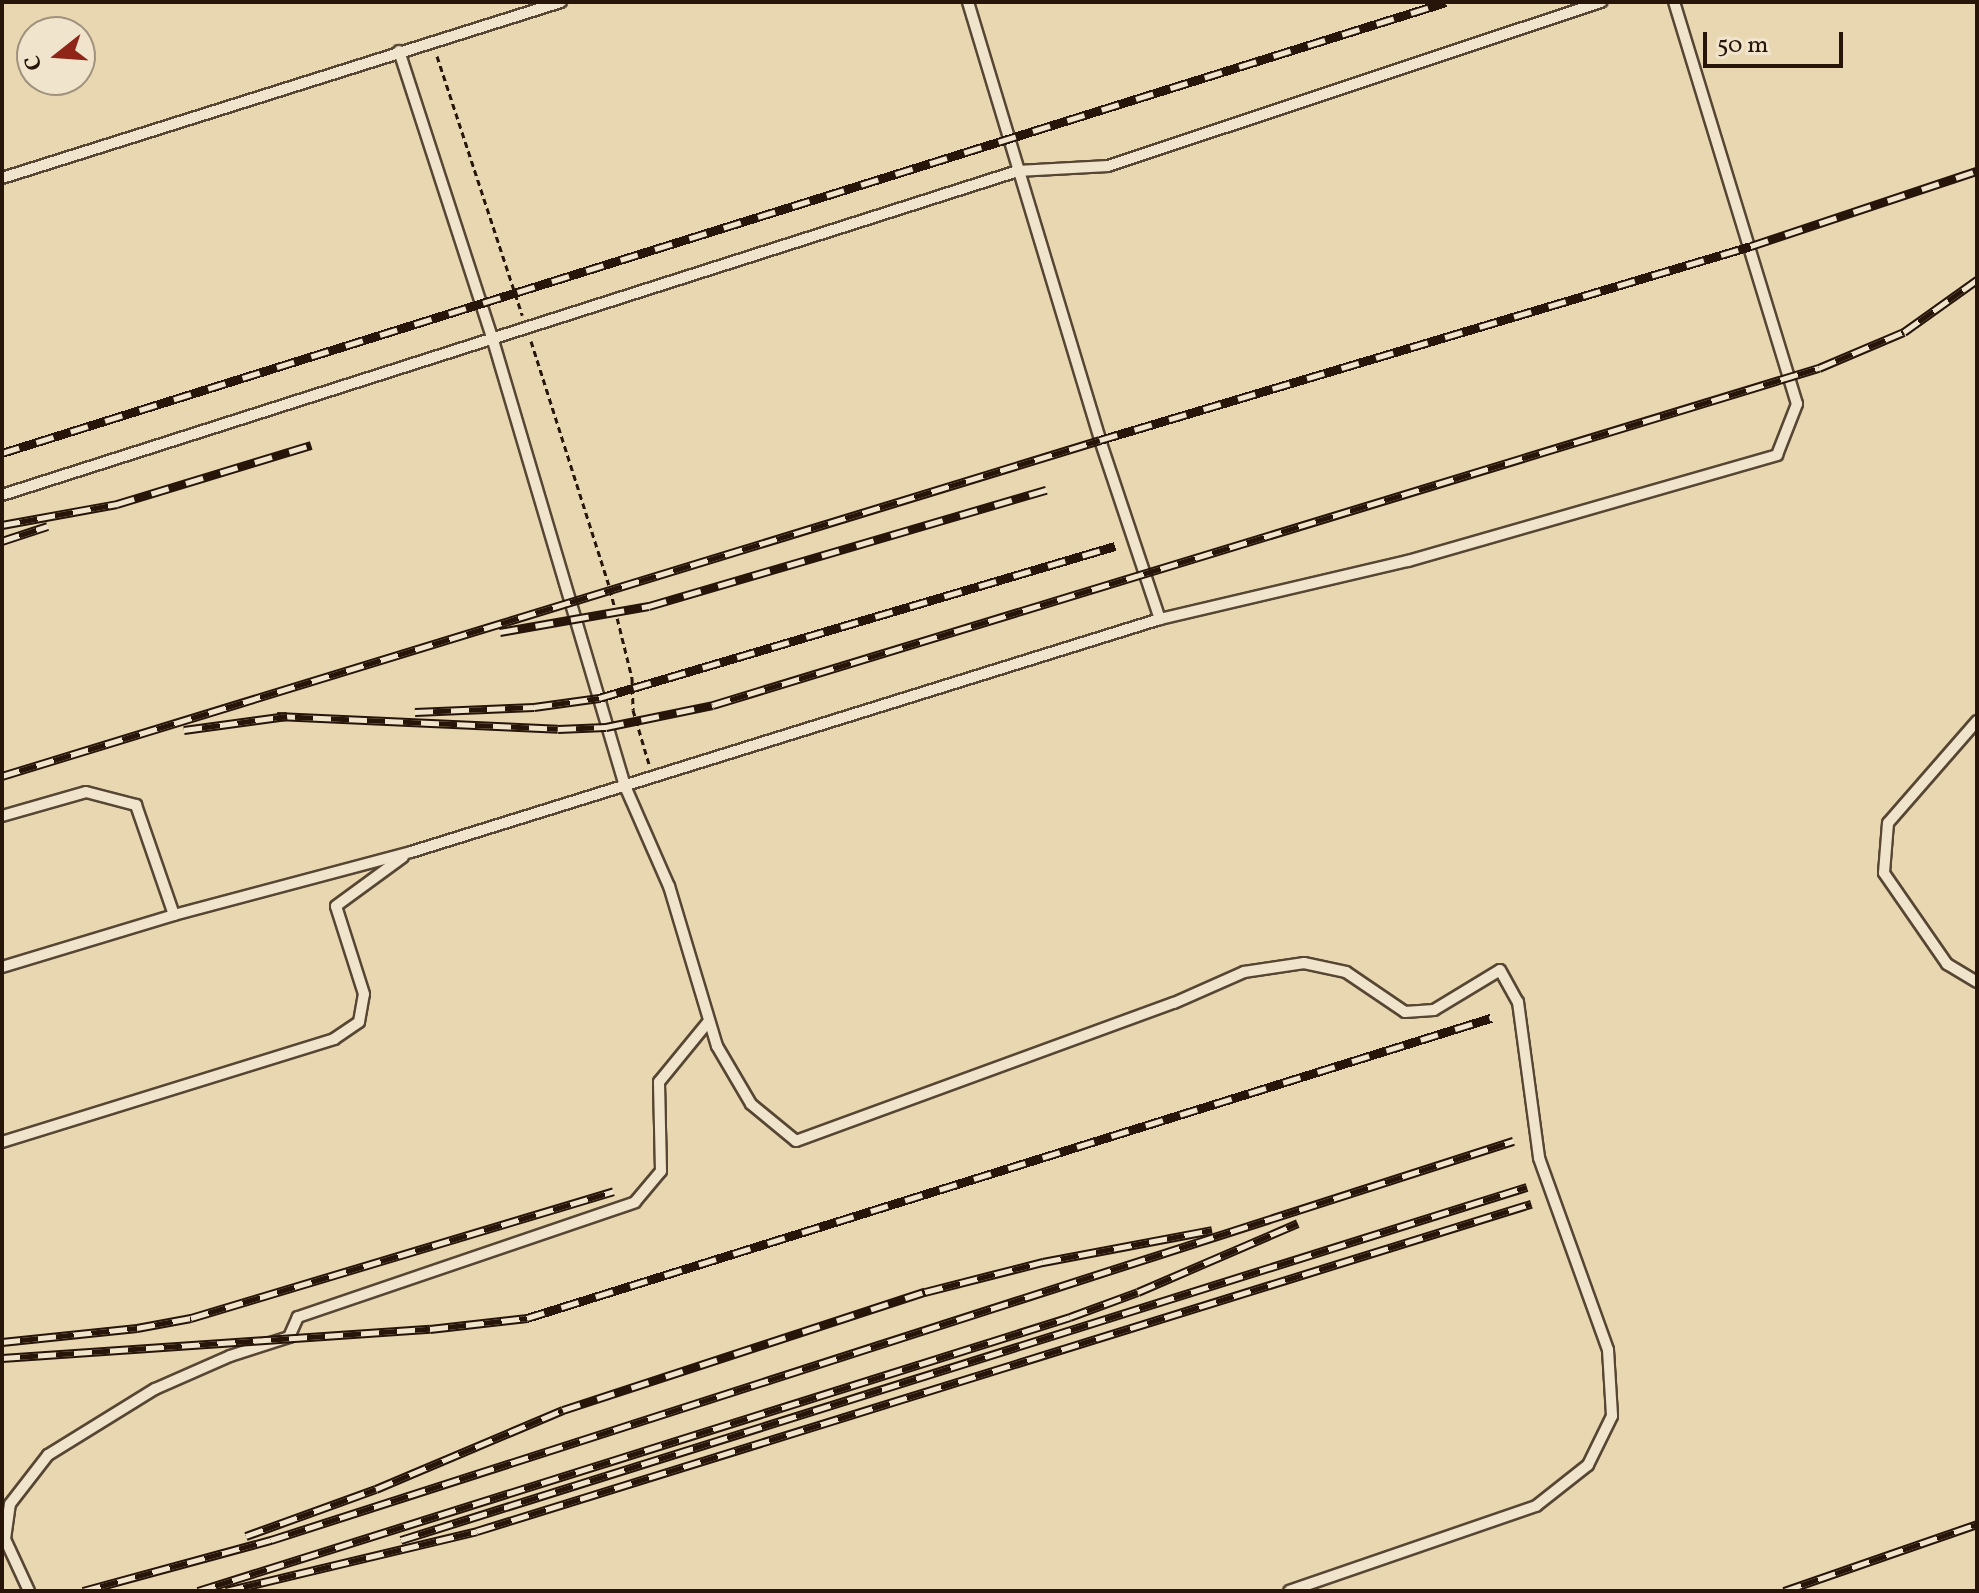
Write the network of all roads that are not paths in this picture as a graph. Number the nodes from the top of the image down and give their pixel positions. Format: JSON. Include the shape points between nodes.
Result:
{"nodes":[{"id":1,"x":561,"y":2,"type":"edge"},
{"id":2,"x":968,"y":2,"type":"edge"},
{"id":3,"x":1601,"y":2,"type":"edge"},
{"id":4,"x":1674,"y":2,"type":"edge"},
{"id":5,"x":399,"y":51,"type":"junction"},
{"id":6,"x":1018,"y":171,"type":"junction"},
{"id":7,"x":2,"y":178,"type":"edge"},
{"id":8,"x":492,"y":337,"type":"junction"},
{"id":9,"x":2,"y":495,"type":"edge"},
{"id":10,"x":1160,"y":619,"type":"junction"},
{"id":11,"x":1977,"y":721,"type":"edge"},
{"id":12,"x":625,"y":786,"type":"junction"},
{"id":13,"x":2,"y":816,"type":"edge"},
{"id":14,"x":411,"y":852,"type":"junction"},
{"id":15,"x":174,"y":915,"type":"junction"},
{"id":16,"x":2,"y":967,"type":"edge"},
{"id":17,"x":1977,"y":982,"type":"edge"},
{"id":18,"x":709,"y":1021,"type":"junction"},
{"id":19,"x":2,"y":1142,"type":"edge"},
{"id":20,"x":29,"y":1591,"type":"edge"},
{"id":21,"x":1289,"y":1591,"type":"edge"}],
"edges":[{"from":1,"to":5,"type":"lane"},
{"from":2,"to":6,"type":"lane"},
{"from":3,"to":6,"type":"lane","via":[[1108,166]]},
{"from":4,"to":10,"type":"lane","via":[[1797,404],[1777,455],[1408,561]]},
{"from":5,"to":7,"type":"lane"},
{"from":5,"to":8,"type":"lane"},
{"from":6,"to":8,"type":"lane"},
{"from":6,"to":10,"type":"lane"},
{"from":8,"to":9,"type":"lane"},
{"from":8,"to":12,"type":"lane"},
{"from":10,"to":12,"type":"lane"},
{"from":11,"to":17,"type":"lane","via":[[1888,823],[1884,873],[1947,964]]},
{"from":12,"to":14,"type":"lane"},
{"from":12,"to":18,"type":"lane","via":[[669,886]]},
{"from":13,"to":15,"type":"lane","via":[[86,792],[136,805]]},
{"from":14,"to":15,"type":"lane"},
{"from":14,"to":19,"type":"lane","via":[[336,906],[364,994],[359,1022],[334,1039]]},
{"from":15,"to":16,"type":"lane"},
{"from":18,"to":20,"type":"lane","via":[[659,1082],[661,1171],[635,1202],[298,1317],[289,1337],[155,1389],[48,1455],[10,1504],[5,1539]]},
{"from":18,"to":21,"type":"lane","via":[[717,1046],[751,1104],[796,1141],[1174,1003],[1244,972],[1304,963],[1346,972],[1405,1012],[1434,1010],[1500,970],[1518,1002],[1539,1158],[1608,1350],[1612,1416],[1588,1465],[1536,1506]]}]}
